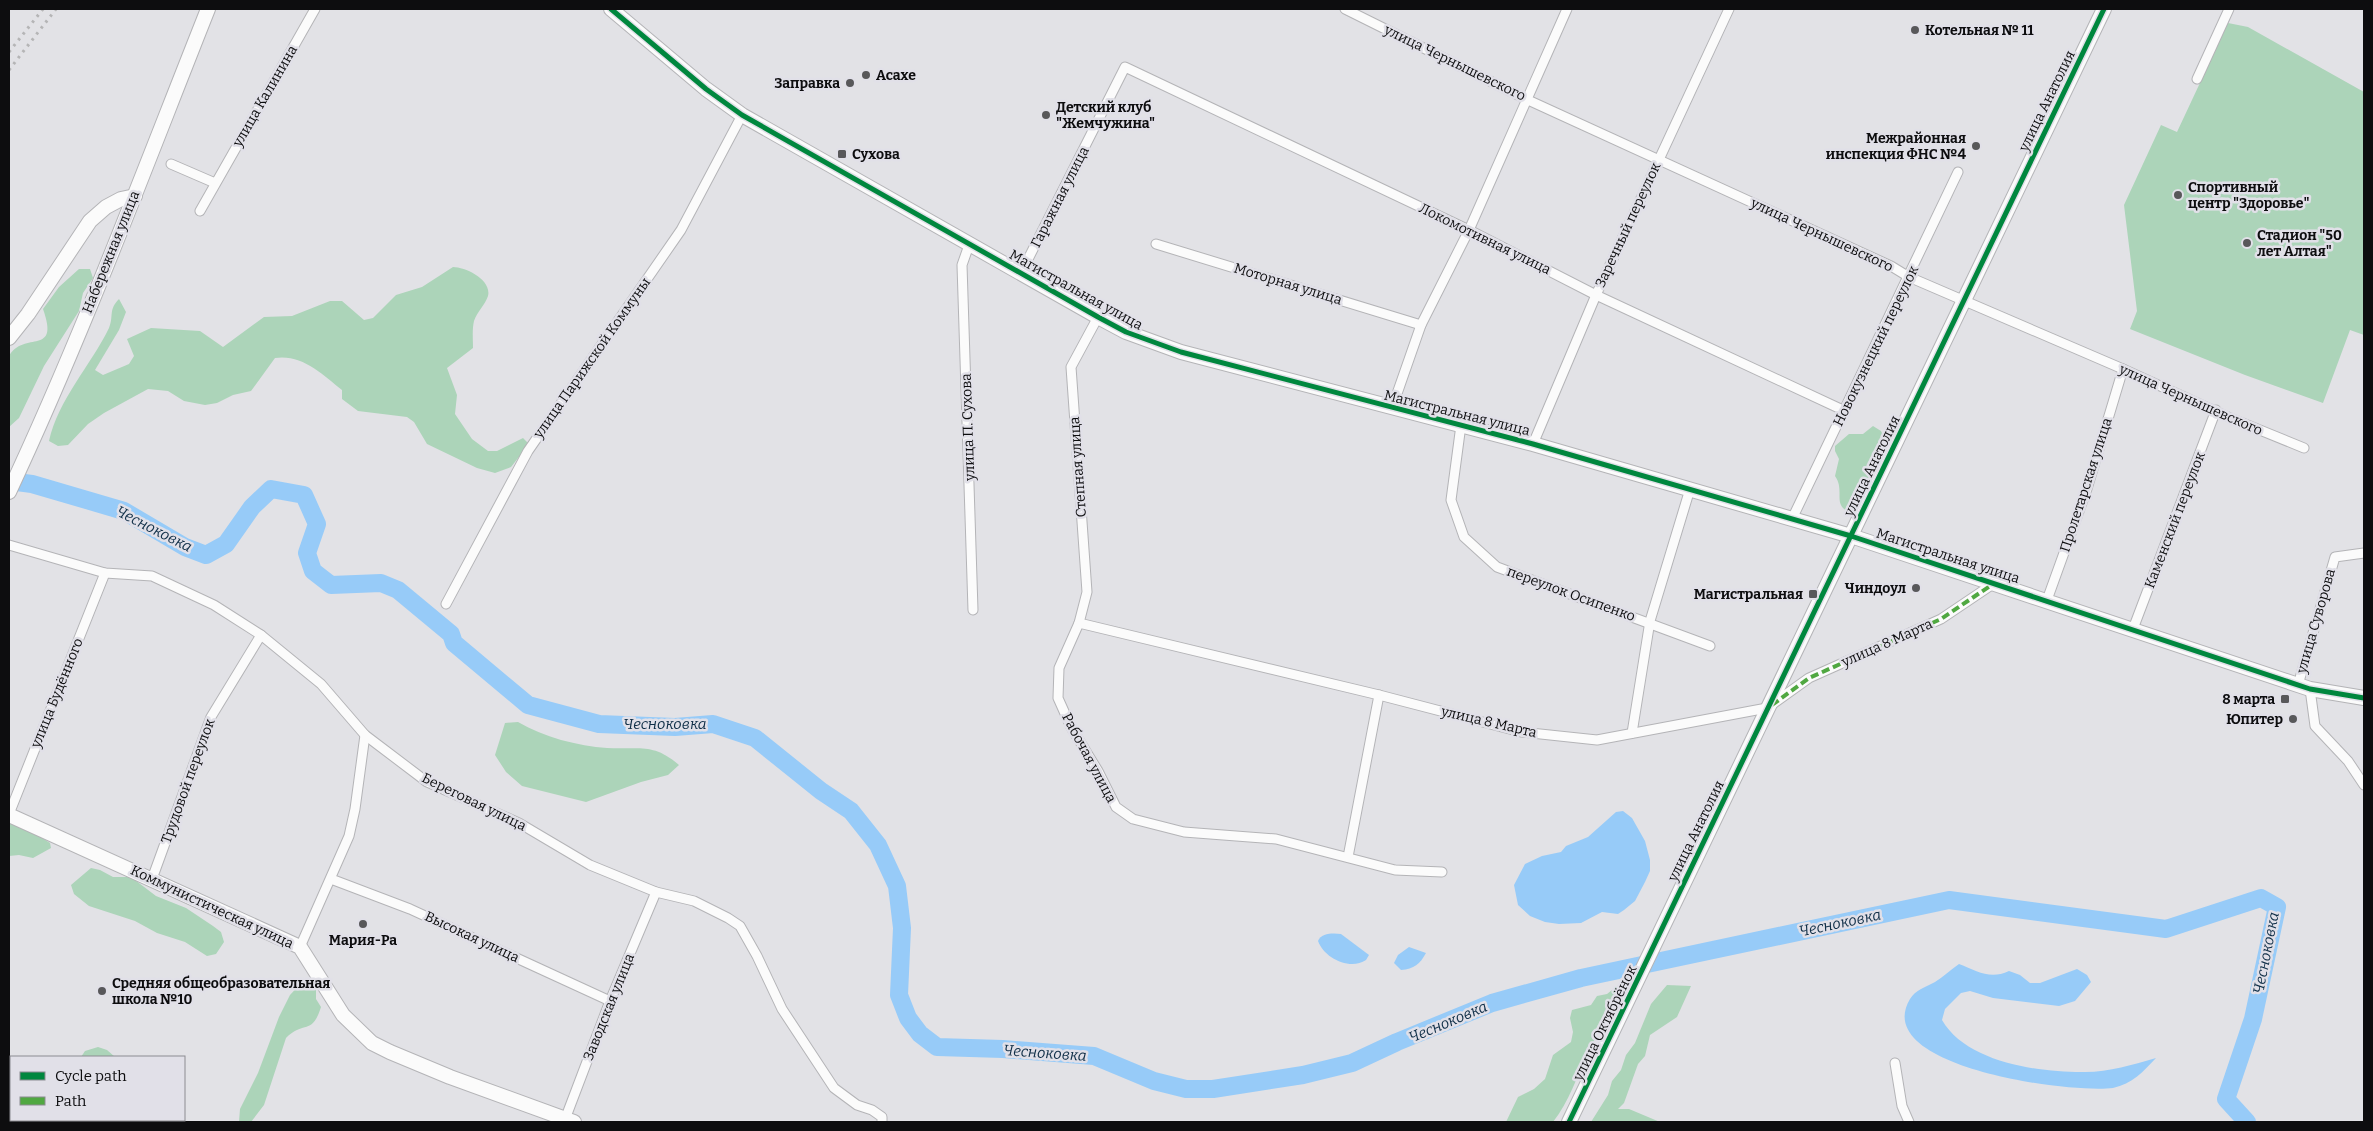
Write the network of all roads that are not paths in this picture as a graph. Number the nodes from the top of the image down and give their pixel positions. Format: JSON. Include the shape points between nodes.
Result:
{"nodes":[{"id":1,"x":208,"y":9,"type":"edge"},
{"id":2,"x":315,"y":9,"type":"edge"},
{"id":3,"x":611,"y":9,"type":"edge"},
{"id":4,"x":1345,"y":9,"type":"edge"},
{"id":5,"x":1567,"y":9,"type":"edge"},
{"id":6,"x":1729,"y":9,"type":"edge"},
{"id":7,"x":2104,"y":9,"type":"edge"},
{"id":8,"x":2229,"y":9,"type":"edge"},
{"id":9,"x":1125,"y":67,"type":"joint"},
{"id":10,"x":2197,"y":79,"type":"dead end"},
{"id":11,"x":1528,"y":100,"type":"junction"},
{"id":12,"x":742,"y":115,"type":"junction"},
{"id":13,"x":1660,"y":159,"type":"junction"},
{"id":14,"x":171,"y":164,"type":"dead end"},
{"id":15,"x":1958,"y":172,"type":"dead end"},
{"id":16,"x":215,"y":183,"type":"junction"},
{"id":17,"x":135,"y":196,"type":"junction"},
{"id":18,"x":200,"y":211,"type":"dead end"},
{"id":19,"x":1469,"y":230,"type":"junction"},
{"id":20,"x":1156,"y":244,"type":"dead end"},
{"id":21,"x":969,"y":245,"type":"junction"},
{"id":22,"x":1021,"y":273,"type":"junction"},
{"id":23,"x":1909,"y":277,"type":"junction"},
{"id":24,"x":1596,"y":295,"type":"junction"},
{"id":25,"x":1964,"y":299,"type":"junction"},
{"id":26,"x":1098,"y":317,"type":"junction"},
{"id":27,"x":1421,"y":325,"type":"junction"},
{"id":28,"x":9,"y":338,"type":"edge"},
{"id":29,"x":2124,"y":369,"type":"junction"},
{"id":30,"x":1392,"y":408,"type":"junction"},
{"id":31,"x":2216,"y":410,"type":"junction"},
{"id":32,"x":1845,"y":411,"type":"junction"},
{"id":33,"x":1461,"y":425,"type":"junction"},
{"id":34,"x":1533,"y":444,"type":"junction"},
{"id":35,"x":2304,"y":448,"type":"dead end"},
{"id":36,"x":1690,"y":489,"type":"junction"},
{"id":37,"x":9,"y":492,"type":"edge"},
{"id":38,"x":1792,"y":519,"type":"junction"},
{"id":39,"x":1850,"y":536,"type":"junction"},
{"id":40,"x":9,"y":546,"type":"edge"},
{"id":41,"x":2364,"y":553,"type":"edge"},
{"id":42,"x":105,"y":573,"type":"junction"},
{"id":43,"x":1993,"y":584,"type":"junction"},
{"id":44,"x":2046,"y":600,"type":"junction"},
{"id":45,"x":446,"y":604,"type":"dead end"},
{"id":46,"x":973,"y":610,"type":"dead end"},
{"id":47,"x":1650,"y":622,"type":"junction"},
{"id":48,"x":1079,"y":623,"type":"junction"},
{"id":49,"x":2133,"y":629,"type":"junction"},
{"id":50,"x":261,"y":636,"type":"junction"},
{"id":51,"x":1710,"y":646,"type":"dead end"},
{"id":52,"x":2304,"y":687,"type":"junction"},
{"id":53,"x":1380,"y":695,"type":"junction"},
{"id":54,"x":2364,"y":698,"type":"edge"},
{"id":55,"x":1767,"y":708,"type":"junction"},
{"id":56,"x":1632,"y":733,"type":"junction"},
{"id":57,"x":365,"y":735,"type":"junction"},
{"id":58,"x":2364,"y":785,"type":"edge"},
{"id":59,"x":9,"y":814,"type":"edge"},
{"id":60,"x":1348,"y":858,"type":"junction"},
{"id":61,"x":1442,"y":872,"type":"dead end"},
{"id":62,"x":152,"y":879,"type":"junction"},
{"id":63,"x":331,"y":879,"type":"junction"},
{"id":64,"x":656,"y":892,"type":"junction"},
{"id":65,"x":1660,"y":933,"type":"joint"},
{"id":66,"x":300,"y":947,"type":"junction"},
{"id":67,"x":610,"y":1001,"type":"junction"},
{"id":68,"x":1895,"y":1063,"type":"dead end"},
{"id":69,"x":568,"y":1121,"type":"edge"},
{"id":70,"x":882,"y":1122,"type":"edge"},
{"id":71,"x":1569,"y":1122,"type":"edge"},
{"id":72,"x":1909,"y":1122,"type":"edge"}],
"edges":[{"from":1,"to":17,"type":"street","name":"Набережная улица"},
{"from":2,"to":16,"type":"street","name":"улица Калинина"},
{"from":3,"to":12,"type":"street","name":"Магистральная улица"},
{"from":4,"to":11,"type":"street","name":"улица Чернышевского"},
{"from":5,"to":11,"type":"street"},
{"from":6,"to":13,"type":"street","name":"Заречный переулок"},
{"from":7,"to":25,"type":"street","name":"улица Анатолия"},
{"from":8,"to":10,"type":"street"},
{"from":9,"to":19,"type":"street","name":"Локомотивная улица"},
{"from":9,"to":22,"type":"street","name":"Гаражная улица"},
{"from":11,"to":13,"type":"street","name":"улица Чернышевского"},
{"from":11,"to":19,"type":"street"},
{"from":12,"to":21,"type":"street","name":"Магистральная улица"},
{"from":12,"to":45,"type":"street","name":"улица Парижской Коммуны","via":[[681,230],[528,451]]},
{"from":13,"to":23,"type":"street","name":"улица Чернышевского"},
{"from":13,"to":24,"type":"street","name":"Заречный переулок"},
{"from":14,"to":16,"type":"street"},
{"from":15,"to":23,"type":"street","name":"Новокузнецкий переулок"},
{"from":16,"to":18,"type":"street","name":"улица Калинина"},
{"from":17,"to":28,"type":"street","via":[[113,203],[90,220]]},
{"from":17,"to":37,"type":"street","name":"Набережная улица"},
{"from":19,"to":24,"type":"street","name":"Локомотивная улица"},
{"from":19,"to":27,"type":"street"},
{"from":20,"to":27,"type":"street","name":"Моторная улица"},
{"from":21,"to":22,"type":"street","name":"Магистральная улица"},
{"from":21,"to":46,"type":"street","name":"улица П. Сухова","via":[[962,265]]},
{"from":22,"to":26,"type":"street","name":"Магистральная улица"},
{"from":23,"to":25,"type":"street","name":"улица Чернышевского"},
{"from":23,"to":32,"type":"street","name":"Новокузнецкий переулок"},
{"from":24,"to":32,"type":"street","name":"Локомотивная улица"},
{"from":24,"to":34,"type":"street","name":"Заречный переулок"},
{"from":25,"to":29,"type":"street","name":"улица Чернышевского"},
{"from":25,"to":39,"type":"street","name":"улица Анатолия"},
{"from":26,"to":30,"type":"street","name":"Магистральная улица","via":[[1126,332],[1181,352]]},
{"from":26,"to":48,"type":"street","name":"Степная улица","via":[[1071,367],[1088,592]]},
{"from":27,"to":30,"type":"street"},
{"from":29,"to":31,"type":"street","name":"улица Чернышевского"},
{"from":29,"to":44,"type":"street","name":"Пролетарская улица","via":[[2087,489]]},
{"from":30,"to":33,"type":"street","name":"Магистральная улица"},
{"from":31,"to":35,"type":"street","name":"улица Чернышевского"},
{"from":31,"to":49,"type":"street","name":"Каменский переулок"},
{"from":32,"to":38,"type":"street","name":"Новокузнецкий переулок"},
{"from":33,"to":34,"type":"street","name":"Магистральная улица"},
{"from":33,"to":47,"type":"street","name":"переулок Осипенко","via":[[1451,500],[1464,537],[1497,567]]},
{"from":34,"to":36,"type":"street","name":"Магистральная улица"},
{"from":36,"to":38,"type":"street","name":"Магистральная улица"},
{"from":36,"to":47,"type":"street"},
{"from":38,"to":39,"type":"street","name":"Магистральная улица"},
{"from":39,"to":43,"type":"street","name":"Магистральная улица"},
{"from":39,"to":55,"type":"street","name":"улица Анатолия"},
{"from":40,"to":42,"type":"street","name":"Береговая улица"},
{"from":41,"to":52,"type":"street","name":"улица Суворова","via":[[2335,557]]},
{"from":42,"to":50,"type":"street","name":"Береговая улица","via":[[152,576],[214,605]]},
{"from":42,"to":59,"type":"street","name":"улица Будённого"},
{"from":43,"to":44,"type":"street","name":"Магистральная улица"},
{"from":43,"to":55,"type":"street","name":"улица 8 Марта","via":[[1940,619],[1809,678]]},
{"from":44,"to":49,"type":"street","name":"Магистральная улица"},
{"from":47,"to":51,"type":"street","name":"переулок Осипенко"},
{"from":47,"to":56,"type":"street"},
{"from":48,"to":53,"type":"street","name":"улица 8 Марта"},
{"from":48,"to":60,"type":"street","name":"Рабочая улица","via":[[1059,668],[1058,698],[1116,807],[1133,819],[1184,832],[1276,839]]},
{"from":49,"to":52,"type":"street","name":"Магистральная улица"},
{"from":50,"to":57,"type":"street","name":"Береговая улица","via":[[321,684]]},
{"from":50,"to":62,"type":"street","name":"Трудовой переулок","via":[[211,717]]},
{"from":52,"to":54,"type":"street","name":"Магистральная улица"},
{"from":52,"to":58,"type":"street","via":[[2315,726]]},
{"from":53,"to":56,"type":"street","name":"улица 8 Марта","via":[[1521,732],[1597,740]]},
{"from":53,"to":60,"type":"street"},
{"from":55,"to":56,"type":"street","name":"улица 8 Марта"},
{"from":55,"to":65,"type":"street","name":"улица Анатолия"},
{"from":57,"to":63,"type":"street","via":[[349,836]]},
{"from":57,"to":64,"type":"street","name":"Береговая улица","via":[[427,782],[519,823],[590,865]]},
{"from":59,"to":62,"type":"street","name":"Коммунистическая улица"},
{"from":60,"to":61,"type":"street","name":"Рабочая улица","via":[[1395,870]]},
{"from":62,"to":66,"type":"street","name":"Коммунистическая улица"},
{"from":63,"to":66,"type":"street"},
{"from":63,"to":67,"type":"street","name":"Высокая улица","via":[[410,909]]},
{"from":64,"to":67,"type":"street","name":"Заводская улица"},
{"from":64,"to":70,"type":"street","name":"Береговая улица","via":[[694,901],[740,926],[758,956],[782,1010],[834,1088],[857,1105],[882,1116]]},
{"from":65,"to":71,"type":"street","name":"улица Октябрёнок"},
{"from":66,"to":69,"type":"street","name":"Коммунистическая улица","via":[[343,1015],[372,1043],[450,1077]]},
{"from":67,"to":69,"type":"street","name":"Заводская улица"},
{"from":68,"to":72,"type":"street","via":[[1902,1106]]}]}
